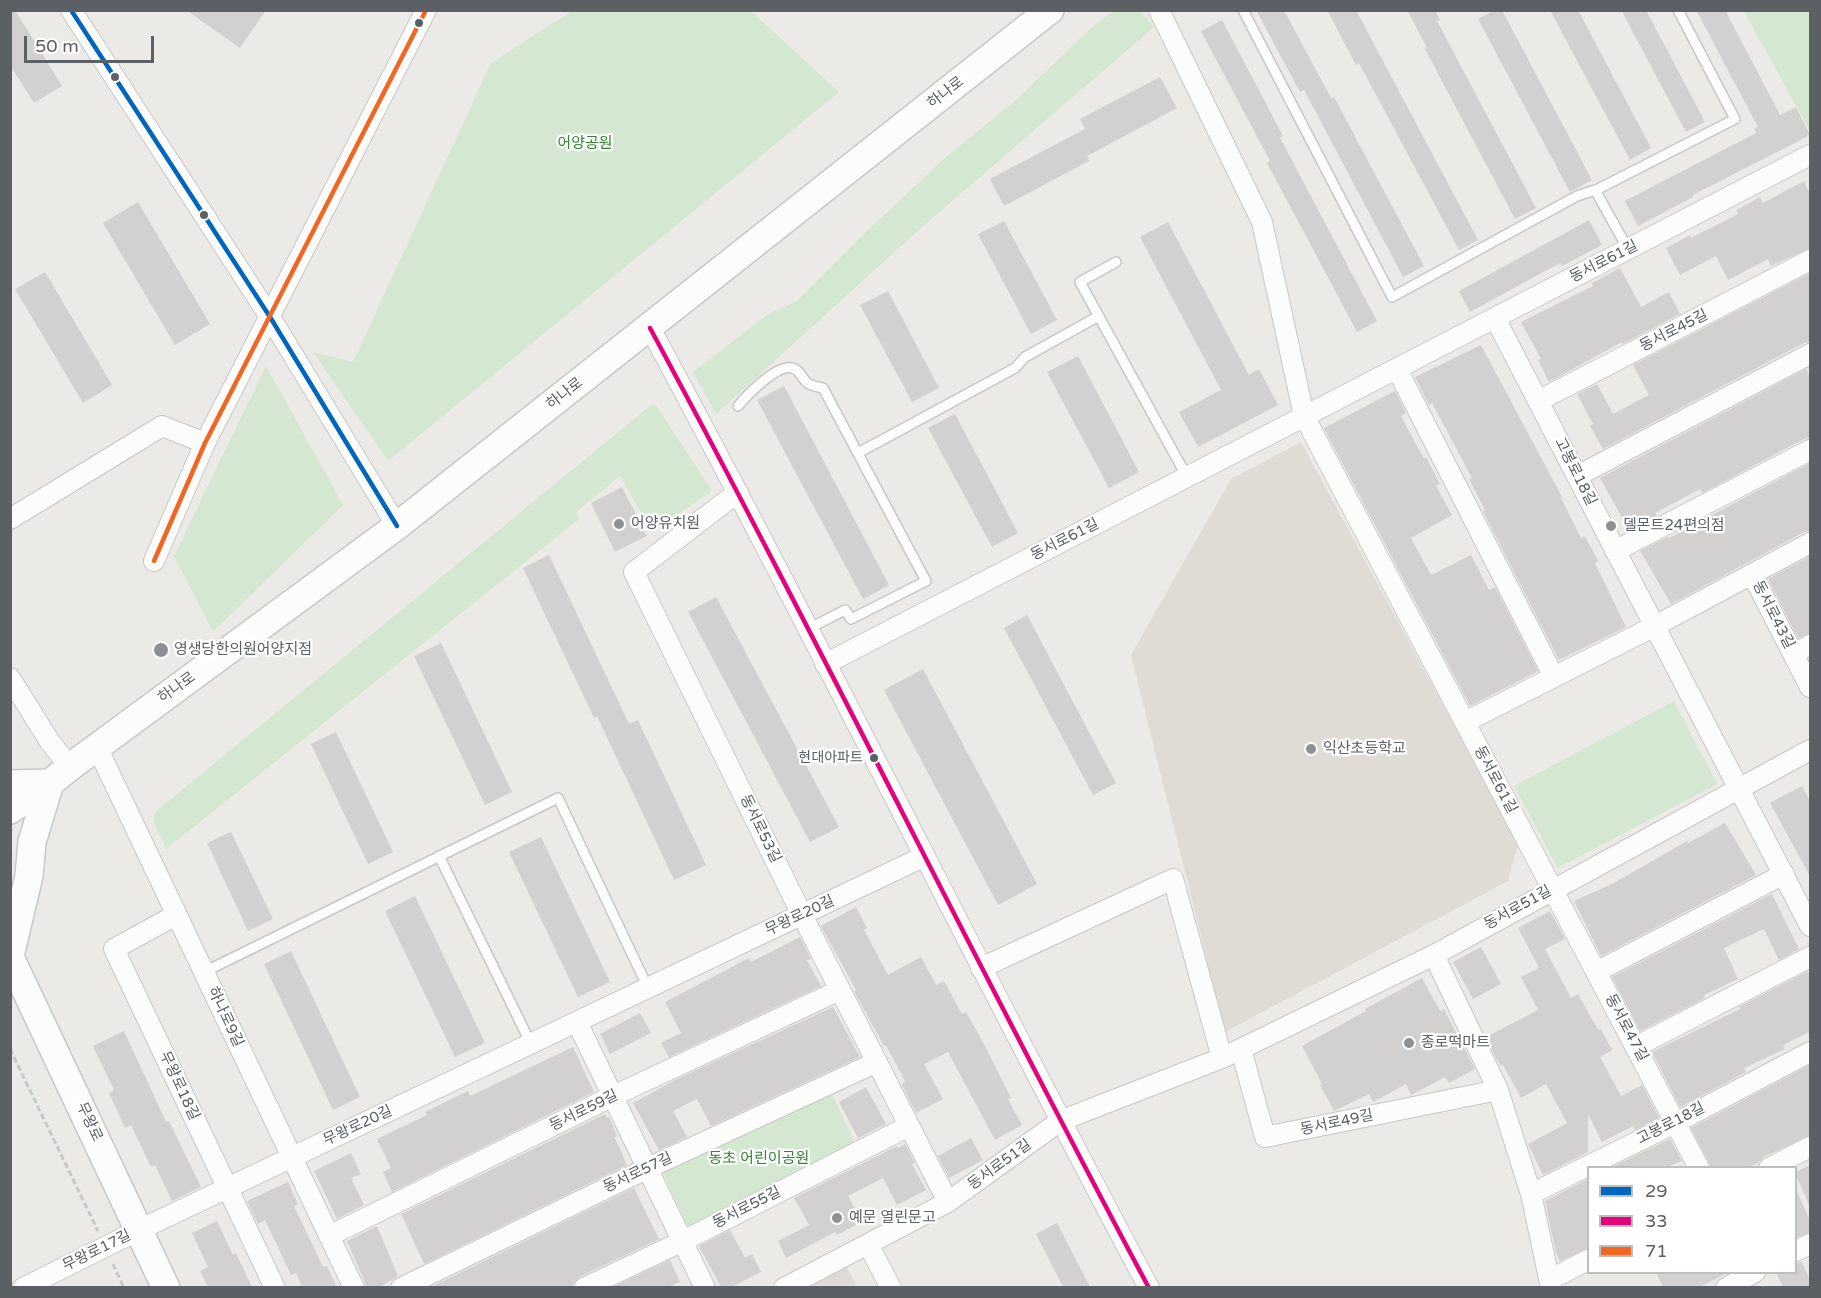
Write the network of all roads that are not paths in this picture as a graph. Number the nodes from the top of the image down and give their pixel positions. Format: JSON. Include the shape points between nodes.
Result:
{"nodes":[{"id":1,"x":71,"y":10,"type":"edge"},
{"id":2,"x":426,"y":10,"type":"edge"},
{"id":3,"x":1050,"y":10,"type":"edge"},
{"id":4,"x":1159,"y":10,"type":"edge"},
{"id":5,"x":1243,"y":10,"type":"edge"},
{"id":6,"x":1678,"y":10,"type":"edge"},
{"id":7,"x":1810,"y":155,"type":"edge"},
{"id":8,"x":1595,"y":190,"type":"junction"},
{"id":9,"x":1628,"y":249,"type":"junction"},
{"id":10,"x":1810,"y":260,"type":"edge"},
{"id":11,"x":1116,"y":262,"type":"dead end"},
{"id":12,"x":1099,"y":316,"type":"junction"},
{"id":13,"x":270,"y":317,"type":"junction"},
{"id":14,"x":1495,"y":318,"type":"junction"},
{"id":15,"x":650,"y":328,"type":"junction"},
{"id":16,"x":1810,"y":354,"type":"edge"},
{"id":17,"x":1397,"y":369,"type":"junction"},
{"id":18,"x":1538,"y":401,"type":"junction"},
{"id":19,"x":738,"y":406,"type":"dead end"},
{"id":20,"x":1304,"y":416,"type":"junction"},
{"id":21,"x":205,"y":443,"type":"junction"},
{"id":22,"x":1810,"y":450,"type":"edge"},
{"id":23,"x":858,"y":453,"type":"junction"},
{"id":24,"x":1577,"y":476,"type":"junction"},
{"id":25,"x":1187,"y":477,"type":"junction"},
{"id":26,"x":738,"y":492,"type":"junction"},
{"id":27,"x":10,"y":519,"type":"edge"},
{"id":28,"x":397,"y":526,"type":"junction"},
{"id":29,"x":1810,"y":543,"type":"edge"},
{"id":30,"x":1615,"y":551,"type":"junction"},
{"id":31,"x":154,"y":561,"type":"dead end"},
{"id":32,"x":1752,"y":574,"type":"junction"},
{"id":33,"x":1655,"y":626,"type":"junction"},
{"id":34,"x":808,"y":629,"type":"junction"},
{"id":35,"x":1802,"y":649,"type":"edge"},
{"id":36,"x":825,"y":664,"type":"junction"},
{"id":37,"x":1554,"y":677,"type":"junction"},
{"id":38,"x":10,"y":678,"type":"edge"},
{"id":39,"x":1810,"y":687,"type":"edge"},
{"id":40,"x":1465,"y":722,"type":"junction"},
{"id":41,"x":97,"y":747,"type":"junction"},
{"id":42,"x":1810,"y":750,"type":"edge"},
{"id":43,"x":60,"y":775,"type":"junction"},
{"id":44,"x":10,"y":784,"type":"edge"},
{"id":45,"x":1740,"y":789,"type":"junction"},
{"id":46,"x":10,"y":810,"type":"edge"},
{"id":47,"x":439,"y":856,"type":"junction"},
{"id":48,"x":925,"y":856,"type":"junction"},
{"id":49,"x":1784,"y":874,"type":"junction"},
{"id":50,"x":1553,"y":889,"type":"junction"},
{"id":51,"x":176,"y":915,"type":"junction"},
{"id":52,"x":802,"y":915,"type":"junction"},
{"id":53,"x":1810,"y":926,"type":"edge"},
{"id":54,"x":1434,"y":955,"type":"junction"},
{"id":55,"x":10,"y":956,"type":"edge"},
{"id":56,"x":1810,"y":957,"type":"edge"},
{"id":57,"x":981,"y":968,"type":"junction"},
{"id":58,"x":204,"y":972,"type":"junction"},
{"id":59,"x":1596,"y":972,"type":"junction"},
{"id":60,"x":648,"y":988,"type":"junction"},
{"id":61,"x":840,"y":990,"type":"junction"},
{"id":62,"x":577,"y":1022,"type":"junction"},
{"id":63,"x":531,"y":1044,"type":"junction"},
{"id":64,"x":1635,"y":1047,"type":"junction"},
{"id":65,"x":1241,"y":1049,"type":"junction"},
{"id":66,"x":1810,"y":1052,"type":"edge"},
{"id":67,"x":1222,"y":1058,"type":"junction"},
{"id":68,"x":877,"y":1062,"type":"junction"},
{"id":69,"x":1498,"y":1090,"type":"junction"},
{"id":70,"x":613,"y":1096,"type":"junction"},
{"id":71,"x":1060,"y":1121,"type":"junction"},
{"id":72,"x":1675,"y":1123,"type":"junction"},
{"id":73,"x":909,"y":1126,"type":"junction"},
{"id":74,"x":1810,"y":1147,"type":"edge"},
{"id":75,"x":292,"y":1158,"type":"junction"},
{"id":76,"x":1587,"y":1166,"type":"edge"},
{"id":77,"x":1588,"y":1166,"type":"edge"},
{"id":78,"x":1698,"y":1166,"type":"edge"},
{"id":79,"x":1771,"y":1166,"type":"edge"},
{"id":80,"x":648,"y":1168,"type":"junction"},
{"id":81,"x":228,"y":1188,"type":"junction"},
{"id":82,"x":1531,"y":1194,"type":"junction"},
{"id":83,"x":948,"y":1203,"type":"junction"},
{"id":84,"x":140,"y":1230,"type":"junction"},
{"id":85,"x":329,"y":1236,"type":"junction"},
{"id":86,"x":683,"y":1241,"type":"junction"},
{"id":87,"x":868,"y":1244,"type":"junction"},
{"id":88,"x":1587,"y":1261,"type":"edge"},
{"id":89,"x":1752,"y":1274,"type":"edge"},
{"id":90,"x":1550,"y":1284,"type":"edge"},
{"id":91,"x":23,"y":1287,"type":"edge"},
{"id":92,"x":166,"y":1287,"type":"edge"},
{"id":93,"x":275,"y":1287,"type":"edge"},
{"id":94,"x":354,"y":1287,"type":"edge"},
{"id":95,"x":401,"y":1287,"type":"edge"},
{"id":96,"x":584,"y":1287,"type":"edge"},
{"id":97,"x":705,"y":1287,"type":"edge"},
{"id":98,"x":784,"y":1287,"type":"edge"},
{"id":99,"x":891,"y":1287,"type":"edge"},
{"id":100,"x":1149,"y":1287,"type":"edge"},
{"id":101,"x":1726,"y":1287,"type":"edge"}],
"edges":[{"from":1,"to":13,"type":"street"},
{"from":2,"to":13,"type":"street"},
{"from":3,"to":15,"type":"street","name":"하나로"},
{"from":4,"to":20,"type":"street","via":[[1263,222]]},
{"from":5,"to":8,"type":"lane","via":[[1392,297],[1577,196]]},
{"from":6,"to":8,"type":"lane","via":[[1735,119]]},
{"from":7,"to":9,"type":"street","name":"동서로61길"},
{"from":8,"to":9,"type":"lane"},
{"from":9,"to":14,"type":"street","name":"동서로61길"},
{"from":10,"to":18,"type":"street","name":"동서로45길"},
{"from":11,"to":12,"type":"lane","via":[[1080,282]]},
{"from":12,"to":23,"type":"lane","via":[[1025,357],[1015,368]]},
{"from":12,"to":25,"type":"lane"},
{"from":13,"to":21,"type":"street"},
{"from":13,"to":28,"type":"street"},
{"from":14,"to":17,"type":"street","name":"동서로61길"},
{"from":14,"to":18,"type":"street","name":"고봉로18길"},
{"from":15,"to":26,"type":"street"},
{"from":15,"to":28,"type":"street","name":"하나로"},
{"from":16,"to":24,"type":"street"},
{"from":17,"to":20,"type":"street","name":"동서로61길"},
{"from":17,"to":37,"type":"street"},
{"from":18,"to":24,"type":"street","name":"고봉로18길"},
{"from":19,"to":23,"type":"lane","via":[[765,378],[787,367],[794,368],[807,383],[823,388]]},
{"from":20,"to":25,"type":"street","name":"동서로61길"},
{"from":20,"to":40,"type":"street","name":"동서로61길"},
{"from":21,"to":27,"type":"street","via":[[162,426]]},
{"from":21,"to":31,"type":"street"},
{"from":22,"to":30,"type":"street"},
{"from":23,"to":34,"type":"lane","via":[[926,581],[851,619],[845,610]]},
{"from":24,"to":30,"type":"street","name":"고봉로18길"},
{"from":25,"to":36,"type":"street","name":"동서로61길"},
{"from":26,"to":34,"type":"street"},
{"from":26,"to":52,"type":"street","name":"동서로53길","via":[[634,572]]},
{"from":28,"to":41,"type":"street","name":"하나로"},
{"from":29,"to":32,"type":"street"},
{"from":30,"to":33,"type":"street","name":"고봉로18길"},
{"from":32,"to":33,"type":"street"},
{"from":32,"to":35,"type":"street","name":"동서로43길"},
{"from":33,"to":37,"type":"street"},
{"from":33,"to":45,"type":"street","name":"고봉로18길"},
{"from":34,"to":36,"type":"street"},
{"from":35,"to":39,"type":"street","name":"동서로43길"},
{"from":36,"to":48,"type":"street"},
{"from":37,"to":40,"type":"street"},
{"from":38,"to":43,"type":"street","via":[[50,742]]},
{"from":40,"to":50,"type":"street","name":"동서로61길"},
{"from":41,"to":43,"type":"street","name":"하나로"},
{"from":41,"to":51,"type":"street","name":"하나로9길"},
{"from":42,"to":45,"type":"street","name":"동서로51길"},
{"from":43,"to":44,"type":"street"},
{"from":43,"to":46,"type":"street","name":"하나로"},
{"from":43,"to":55,"type":"street","via":[[32,842],[29,876]]},
{"from":45,"to":49,"type":"street","name":"고봉로18길"},
{"from":45,"to":50,"type":"street","name":"동서로51길"},
{"from":47,"to":58,"type":"lane"},
{"from":47,"to":60,"type":"lane","via":[[558,798]]},
{"from":47,"to":63,"type":"lane"},
{"from":48,"to":52,"type":"street","name":"무왕로20길"},
{"from":48,"to":57,"type":"street"},
{"from":49,"to":53,"type":"street","name":"고봉로18길"},
{"from":49,"to":59,"type":"street"},
{"from":50,"to":54,"type":"street","name":"동서로51길"},
{"from":50,"to":59,"type":"street","name":"동서로47길"},
{"from":51,"to":58,"type":"street","name":"하나로9길"},
{"from":51,"to":81,"type":"street","name":"무왕로18길","via":[[114,949]]},
{"from":52,"to":60,"type":"street","name":"무왕로20길"},
{"from":52,"to":61,"type":"street","name":"동서로53길"},
{"from":54,"to":65,"type":"street","name":"동서로51길"},
{"from":54,"to":69,"type":"street"},
{"from":55,"to":84,"type":"street","name":"무왕로"},
{"from":56,"to":64,"type":"street"},
{"from":57,"to":67,"type":"street","via":[[1173,879]]},
{"from":57,"to":71,"type":"street"},
{"from":58,"to":75,"type":"street","name":"하나로9길"},
{"from":59,"to":64,"type":"street","name":"동서로47길"},
{"from":60,"to":62,"type":"street","name":"무왕로20길"},
{"from":61,"to":68,"type":"street","name":"동서로53길"},
{"from":61,"to":70,"type":"street","name":"동서로59길"},
{"from":62,"to":63,"type":"street","name":"무왕로20길"},
{"from":62,"to":70,"type":"street"},
{"from":63,"to":75,"type":"street","name":"무왕로20길"},
{"from":64,"to":72,"type":"street","name":"동서로47길"},
{"from":65,"to":67,"type":"street","name":"동서로51길"},
{"from":65,"to":69,"type":"street","name":"동서로49길","via":[[1265,1137]]},
{"from":66,"to":72,"type":"street","name":"고봉로18길"},
{"from":67,"to":71,"type":"street","name":"동서로51길"},
{"from":68,"to":73,"type":"street","name":"동서로53길"},
{"from":68,"to":80,"type":"street","name":"동서로57길"},
{"from":69,"to":82,"type":"street"},
{"from":70,"to":80,"type":"street"},
{"from":70,"to":85,"type":"street","name":"동서로59길"},
{"from":71,"to":83,"type":"street","name":"동서로51길"},
{"from":71,"to":100,"type":"street"},
{"from":72,"to":77,"type":"street","name":"고봉로18길"},
{"from":72,"to":78,"type":"street","name":"동서로47길"},
{"from":73,"to":83,"type":"street","name":"동서로53길"},
{"from":73,"to":86,"type":"street","name":"동서로55길"},
{"from":74,"to":79,"type":"street"},
{"from":75,"to":81,"type":"street","name":"무왕로20길"},
{"from":75,"to":85,"type":"street","name":"하나로9길"},
{"from":76,"to":82,"type":"street","name":"고봉로18길"},
{"from":80,"to":86,"type":"street"},
{"from":80,"to":95,"type":"street","name":"동서로57길"},
{"from":81,"to":84,"type":"street","name":"무왕로20길"},
{"from":81,"to":93,"type":"street","name":"무왕로18길"},
{"from":82,"to":90,"type":"street"},
{"from":83,"to":87,"type":"street","name":"동서로51길"},
{"from":84,"to":91,"type":"street","name":"무왕로17길"},
{"from":84,"to":92,"type":"street","name":"무왕로"},
{"from":85,"to":94,"type":"street","name":"하나로9길"},
{"from":86,"to":96,"type":"street","name":"동서로55길"},
{"from":86,"to":97,"type":"street"},
{"from":87,"to":98,"type":"street","name":"동서로51길"},
{"from":87,"to":99,"type":"street"},
{"from":88,"to":90,"type":"street"},
{"from":89,"to":101,"type":"street"}]}
